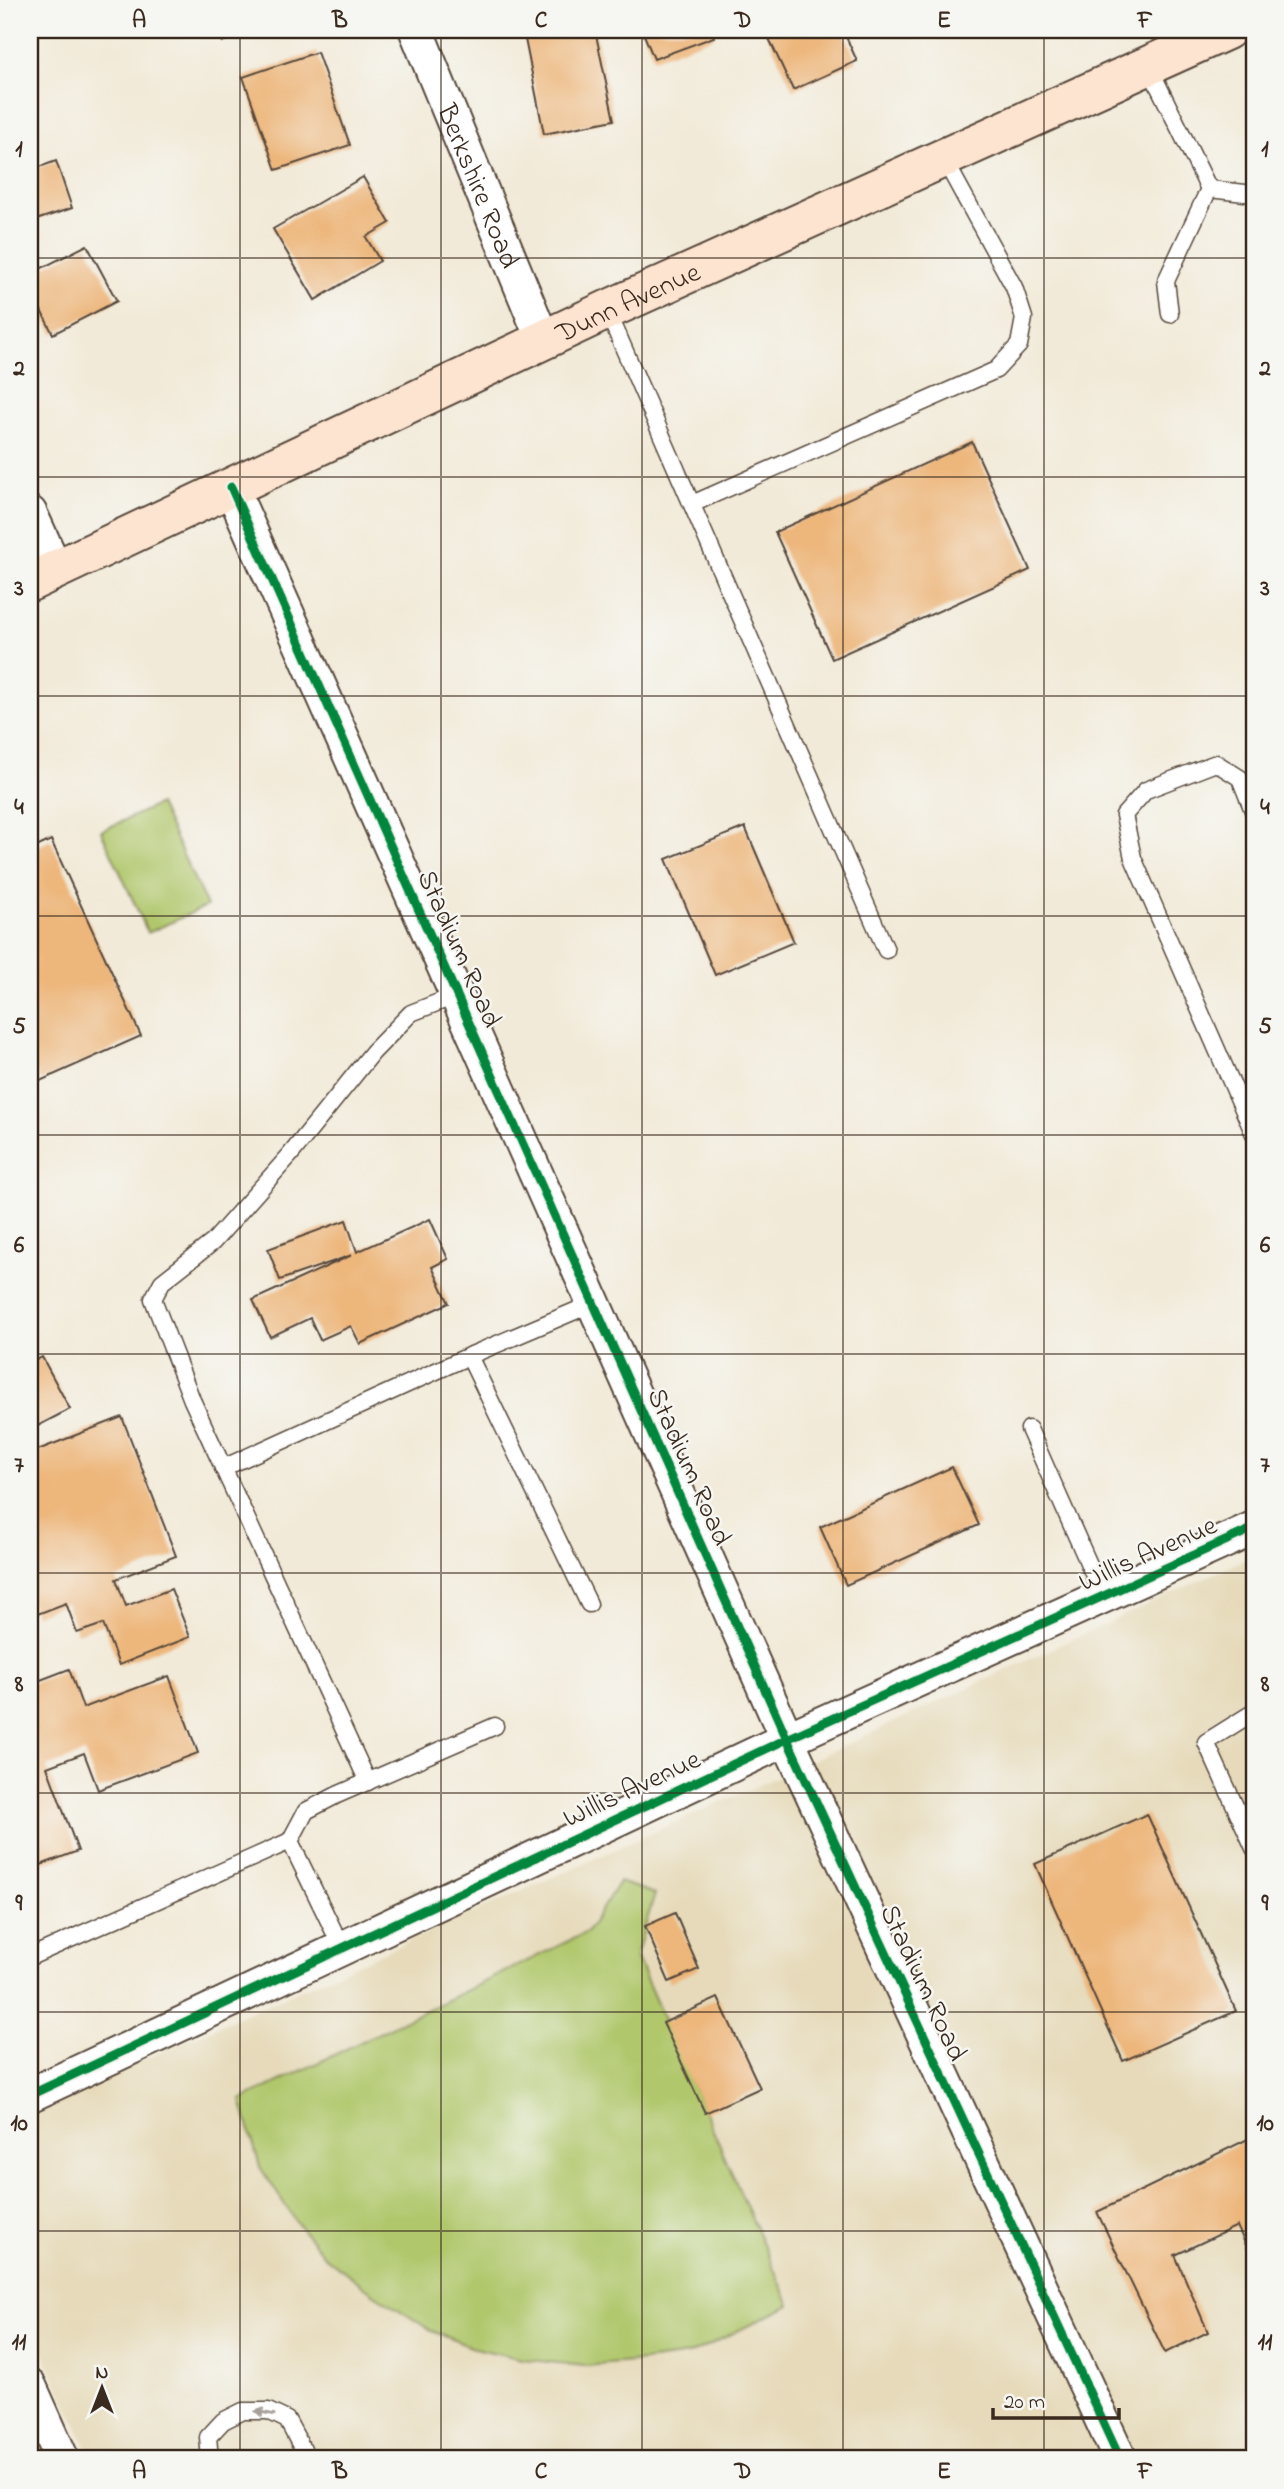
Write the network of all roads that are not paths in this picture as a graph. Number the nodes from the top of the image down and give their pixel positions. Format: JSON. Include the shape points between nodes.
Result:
{"nodes":[{"id":1,"x":416,"y":30,"type":"edge"},
{"id":2,"x":1227,"y":30,"type":"edge"},
{"id":3,"x":1147,"y":65,"type":"junction"},
{"id":4,"x":943,"y":157,"type":"junction"},
{"id":5,"x":1209,"y":188,"type":"junction"},
{"id":6,"x":1254,"y":194,"type":"edge"},
{"id":7,"x":607,"y":310,"type":"junction"},
{"id":8,"x":1170,"y":313,"type":"dead end"},
{"id":9,"x":542,"y":340,"type":"junction"},
{"id":10,"x":231,"y":487,"type":"junction"},
{"id":11,"x":692,"y":504,"type":"junction"},
{"id":12,"x":30,"y":513,"type":"edge"},
{"id":13,"x":43,"y":576,"type":"edge"},
{"id":14,"x":1254,"y":813,"type":"edge"},
{"id":15,"x":886,"y":950,"type":"dead end"},
{"id":16,"x":457,"y":995,"type":"junction"},
{"id":17,"x":1254,"y":1134,"type":"edge"},
{"id":18,"x":594,"y":1304,"type":"junction"},
{"id":19,"x":469,"y":1356,"type":"junction"},
{"id":20,"x":1029,"y":1429,"type":"dead end"},
{"id":21,"x":223,"y":1468,"type":"junction"},
{"id":22,"x":1252,"y":1534,"type":"edge"},
{"id":23,"x":1103,"y":1597,"type":"junction"},
{"id":24,"x":589,"y":1604,"type":"dead end"},
{"id":25,"x":1254,"y":1712,"type":"edge"},
{"id":26,"x":495,"y":1726,"type":"dead end"},
{"id":27,"x":787,"y":1739,"type":"junction"},
{"id":28,"x":368,"y":1782,"type":"junction"},
{"id":29,"x":290,"y":1841,"type":"junction"},
{"id":30,"x":1254,"y":1848,"type":"edge"},
{"id":31,"x":341,"y":1948,"type":"junction"},
{"id":32,"x":30,"y":1957,"type":"edge"},
{"id":33,"x":30,"y":2095,"type":"edge"},
{"id":34,"x":30,"y":2387,"type":"edge"},
{"id":35,"x":62,"y":2459,"type":"edge"},
{"id":36,"x":210,"y":2459,"type":"edge"},
{"id":37,"x":308,"y":2459,"type":"edge"},
{"id":38,"x":1120,"y":2459,"type":"edge"}],
"edges":[{"from":1,"to":9,"type":"street","name":"Berkshire Road"},
{"from":2,"to":3,"type":"main road","name":"Dunn Avenue"},
{"from":3,"to":4,"type":"main road","name":"Dunn Avenue"},
{"from":3,"to":5,"type":"lane"},
{"from":4,"to":7,"type":"main road","name":"Dunn Avenue"},
{"from":4,"to":11,"type":"lane","via":[[1014,287],[1024,318],[1019,345],[996,370]]},
{"from":5,"to":6,"type":"lane"},
{"from":5,"to":8,"type":"lane","via":[[1166,281]]},
{"from":7,"to":9,"type":"main road","name":"Dunn Avenue"},
{"from":7,"to":11,"type":"lane"},
{"from":9,"to":10,"type":"main road","name":"Dunn Avenue"},
{"from":10,"to":13,"type":"main road","name":"Dunn Avenue"},
{"from":10,"to":16,"type":"street","name":"Stadium Road"},
{"from":11,"to":15,"type":"lane"},
{"from":12,"to":13,"type":"street"},
{"from":14,"to":17,"type":"lane","via":[[1240,778],[1216,763],[1146,790],[1124,815],[1133,859]]},
{"from":16,"to":18,"type":"street","name":"Stadium Road"},
{"from":16,"to":21,"type":"lane","via":[[411,1013],[213,1242],[162,1282],[153,1299]]},
{"from":18,"to":19,"type":"lane"},
{"from":18,"to":27,"type":"street","name":"Stadium Road"},
{"from":19,"to":21,"type":"lane"},
{"from":19,"to":24,"type":"lane"},
{"from":20,"to":23,"type":"lane"},
{"from":21,"to":28,"type":"lane"},
{"from":22,"to":23,"type":"street","name":"Willis Avenue"},
{"from":23,"to":27,"type":"street","name":"Willis Avenue"},
{"from":25,"to":30,"type":"lane","via":[[1206,1742]]},
{"from":26,"to":28,"type":"lane"},
{"from":27,"to":31,"type":"street","name":"Willis Avenue"},
{"from":27,"to":38,"type":"street","name":"Stadium Road"},
{"from":28,"to":29,"type":"lane","via":[[306,1811]]},
{"from":29,"to":31,"type":"lane"},
{"from":29,"to":32,"type":"lane"},
{"from":31,"to":33,"type":"street","name":"Willis Avenue"},
{"from":34,"to":35,"type":"street"},
{"from":37,"to":36,"type":"lane","one_way":true,"via":[[287,2420],[268,2411],[243,2411],[223,2421],[208,2437]]}]}
